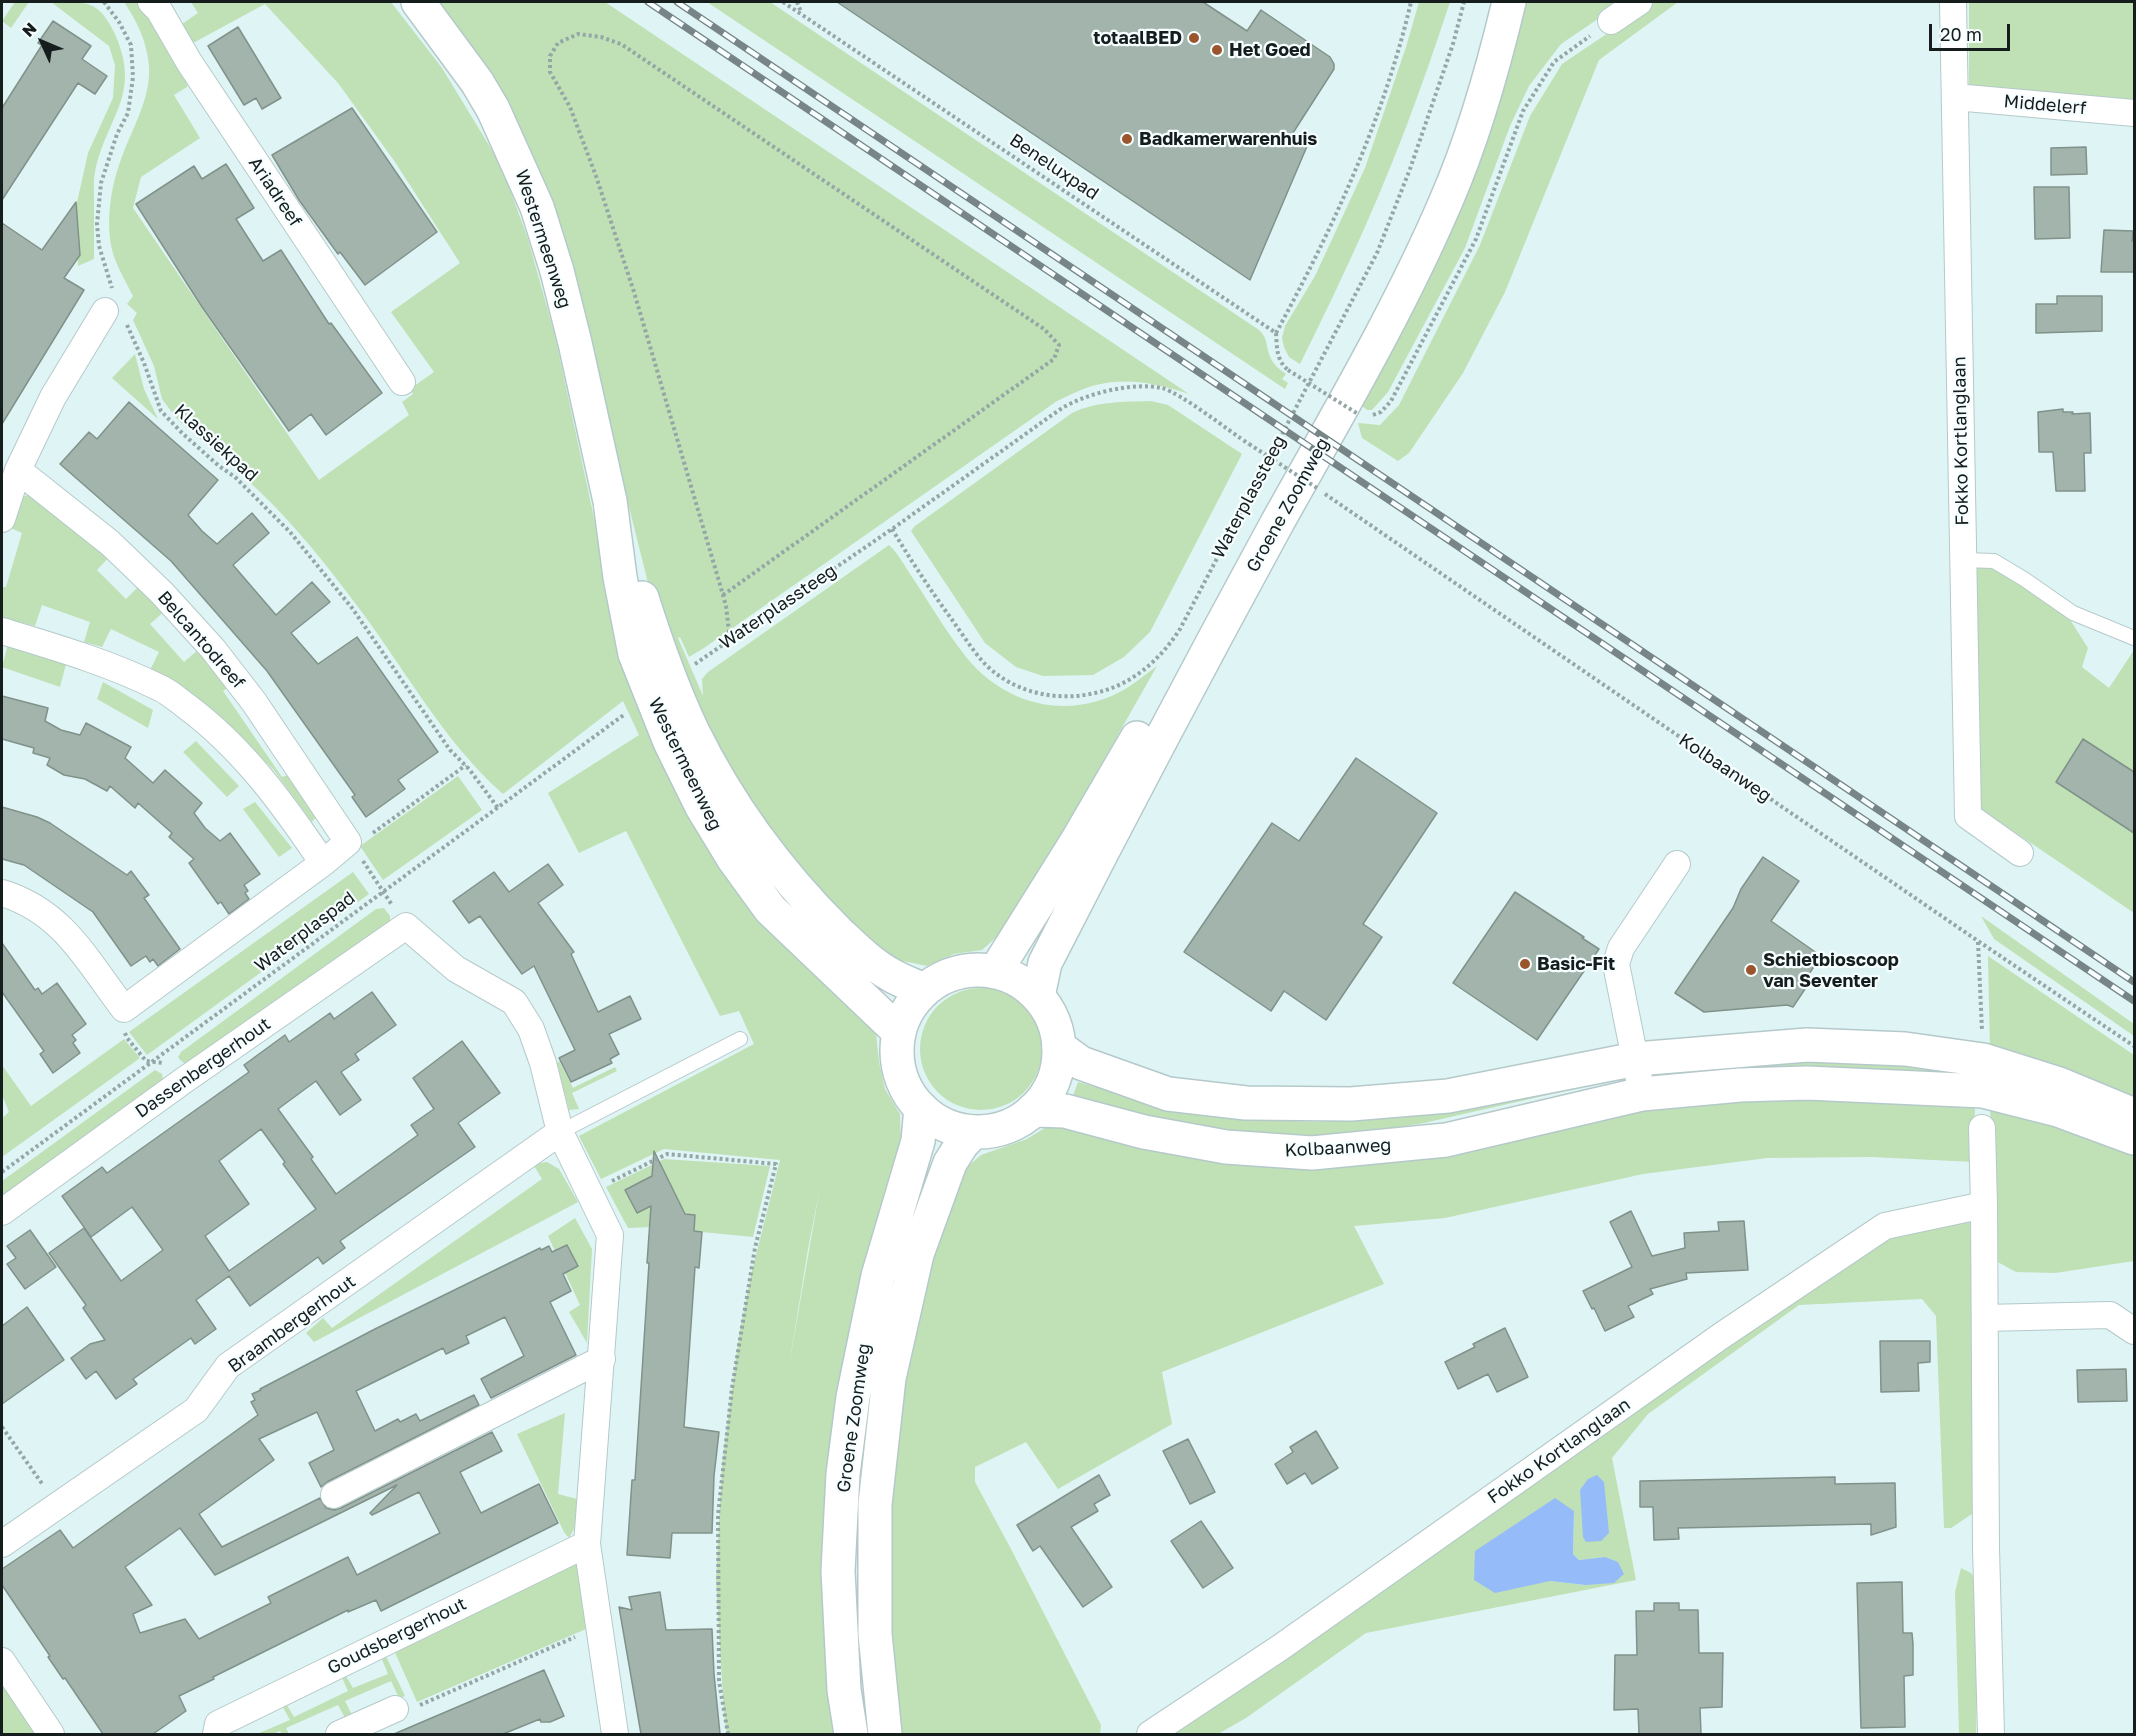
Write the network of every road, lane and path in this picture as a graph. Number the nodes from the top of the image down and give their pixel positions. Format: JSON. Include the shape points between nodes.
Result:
{"nodes":[{"id":1,"x":104,"y":2,"type":"edge"},
{"id":2,"x":151,"y":2,"type":"edge"},
{"id":3,"x":418,"y":2,"type":"edge"},
{"id":4,"x":783,"y":2,"type":"edge"},
{"id":5,"x":797,"y":2,"type":"edge"},
{"id":6,"x":1411,"y":2,"type":"edge"},
{"id":7,"x":1464,"y":2,"type":"edge"},
{"id":8,"x":1491,"y":2,"type":"edge"},
{"id":9,"x":1509,"y":2,"type":"edge"},
{"id":10,"x":1639,"y":2,"type":"edge"},
{"id":11,"x":1953,"y":2,"type":"edge"},
{"id":12,"x":801,"y":14,"type":"junction"},
{"id":13,"x":1611,"y":21,"type":"joint"},
{"id":14,"x":1955,"y":98,"type":"junction"},
{"id":15,"x":2134,"y":113,"type":"edge"},
{"id":16,"x":114,"y":308,"type":"junction"},
{"id":17,"x":1276,"y":333,"type":"junction"},
{"id":18,"x":402,"y":382,"type":"dead end"},
{"id":19,"x":18,"y":470,"type":"junction"},
{"id":20,"x":1317,"y":488,"type":"joint"},
{"id":21,"x":610,"y":501,"type":"junction"},
{"id":22,"x":2,"y":519,"type":"edge"},
{"id":23,"x":892,"y":529,"type":"junction"},
{"id":24,"x":1963,"y":560,"type":"junction"},
{"id":25,"x":723,"y":595,"type":"junction"},
{"id":26,"x":2,"y":631,"type":"edge"},
{"id":27,"x":2134,"y":638,"type":"edge"},
{"id":28,"x":730,"y":640,"type":"junction"},
{"id":29,"x":695,"y":664,"type":"dead end"},
{"id":30,"x":625,"y":714,"type":"dead end"},
{"id":31,"x":466,"y":765,"type":"junction"},
{"id":32,"x":498,"y":808,"type":"junction"},
{"id":33,"x":350,"y":844,"type":"junction"},
{"id":34,"x":2020,"y":853,"type":"dead end"},
{"id":35,"x":323,"y":863,"type":"junction"},
{"id":36,"x":1677,"y":864,"type":"dead end"},
{"id":37,"x":383,"y":891,"type":"junction"},
{"id":38,"x":2,"y":893,"type":"edge"},
{"id":39,"x":406,"y":926,"type":"junction"},
{"id":40,"x":1978,"y":942,"type":"junction"},
{"id":41,"x":995,"y":972,"type":"junction"},
{"id":42,"x":924,"y":990,"type":"junction"},
{"id":43,"x":1038,"y":996,"type":"junction"},
{"id":44,"x":124,"y":1009,"type":"junction"},
{"id":45,"x":899,"y":1032,"type":"junction"},
{"id":46,"x":740,"y":1039,"type":"dead end"},
{"id":47,"x":2134,"y":1046,"type":"edge"},
{"id":48,"x":1059,"y":1047,"type":"junction"},
{"id":49,"x":1636,"y":1059,"type":"junction"},
{"id":50,"x":1983,"y":1060,"type":"junction"},
{"id":51,"x":153,"y":1062,"type":"junction"},
{"id":52,"x":183,"y":1081,"type":"junction"},
{"id":53,"x":1642,"y":1095,"type":"junction"},
{"id":54,"x":921,"y":1108,"type":"junction"},
{"id":55,"x":1034,"y":1110,"type":"junction"},
{"id":56,"x":2134,"y":1115,"type":"edge"},
{"id":57,"x":1982,"y":1128,"type":"dead end"},
{"id":58,"x":973,"y":1131,"type":"junction"},
{"id":59,"x":560,"y":1132,"type":"junction"},
{"id":60,"x":2134,"y":1138,"type":"edge"},
{"id":61,"x":2,"y":1172,"type":"edge"},
{"id":62,"x":590,"y":1192,"type":"junction"},
{"id":63,"x":1984,"y":1204,"type":"junction"},
{"id":64,"x":2,"y":1212,"type":"edge"},
{"id":65,"x":1985,"y":1318,"type":"junction"},
{"id":66,"x":2134,"y":1331,"type":"edge"},
{"id":67,"x":602,"y":1359,"type":"junction"},
{"id":68,"x":2,"y":1427,"type":"edge"},
{"id":69,"x":334,"y":1495,"type":"dead end"},
{"id":70,"x":58,"y":1506,"type":"junction"},
{"id":71,"x":2,"y":1544,"type":"edge"},
{"id":72,"x":587,"y":1544,"type":"junction"},
{"id":73,"x":599,"y":1626,"type":"junction"},
{"id":74,"x":2,"y":1661,"type":"edge"},
{"id":75,"x":395,"y":1709,"type":"joint"},
{"id":76,"x":51,"y":1734,"type":"edge"},
{"id":77,"x":216,"y":1734,"type":"edge"},
{"id":78,"x":339,"y":1734,"type":"edge"},
{"id":79,"x":615,"y":1734,"type":"edge"},
{"id":80,"x":728,"y":1734,"type":"edge"},
{"id":81,"x":851,"y":1734,"type":"edge"},
{"id":82,"x":885,"y":1734,"type":"edge"},
{"id":83,"x":1150,"y":1734,"type":"edge"},
{"id":84,"x":1991,"y":1734,"type":"edge"}],
"edges":[{"from":1,"to":16,"type":"path","name":"Klassiekpad","via":[[131,45],[134,77],[128,113],[101,183],[96,224]]},
{"from":2,"to":18,"type":"street","name":"Ariadreef"},
{"from":3,"to":21,"type":"street","name":"Westermeenweg","via":[[493,109],[537,207],[560,281]]},
{"from":4,"to":12,"type":"path","name":"Beneluxpad"},
{"from":5,"to":12,"type":"path"},
{"from":6,"to":17,"type":"path","via":[[1401,47],[1354,172]]},
{"from":7,"to":23,"type":"path","name":"Waterplassteeg","via":[[1410,169],[1377,253],[1180,629],[1156,661],[1120,685],[1082,696],[1061,697],[1017,686],[984,663],[926,584]]},
{"from":8,"to":41,"type":"street","name":"Groene Zoomweg","via":[[1474,73],[1453,133],[1390,275],[1152,711]]},
{"from":9,"to":43,"type":"street","name":"Groene Zoomweg","via":[[1472,134],[1411,277],[1170,720],[1045,963]]},
{"from":10,"to":13,"type":"street"},
{"from":11,"to":14,"type":"street","name":"Fokko Kortlanglaan"},
{"from":12,"to":17,"type":"path","name":"Beneluxpad"},
{"from":13,"to":17,"type":"path","bridge":true,"via":[[1554,62],[1523,111],[1476,239],[1391,401],[1381,412],[1368,417],[1358,414],[1288,370],[1277,353]]},
{"from":14,"to":15,"type":"street","name":"Middelerf"},
{"from":14,"to":24,"type":"street","name":"Fokko Kortlanglaan"},
{"from":16,"to":19,"type":"street","via":[[53,397]]},
{"from":16,"to":31,"type":"path","name":"Klassiekpad","via":[[144,363],[161,411],[290,532],[352,608],[450,750]]},
{"from":19,"to":22,"type":"street"},
{"from":19,"to":33,"type":"street","name":"Belcantodreef","via":[[110,543],[213,649],[260,710]]},
{"from":20,"to":23,"type":"path","name":"Waterplassteeg","bridge":true,"via":[[1178,396],[1162,388],[1138,388],[1098,392],[1062,408]]},
{"from":20,"to":40,"type":"path","name":"Kolbaanweg"},
{"from":21,"to":42,"type":"street","name":"Westermeenweg","via":[[654,634],[692,729],[721,783],[791,881],[822,916],[880,968]]},
{"from":21,"to":45,"type":"street","name":"Westermeenweg","via":[[635,654],[670,742],[702,807],[770,909]]},
{"from":23,"to":28,"type":"path","name":"Waterplassteeg"},
{"from":24,"to":27,"type":"lane","via":[[1994,561],[2073,613]]},
{"from":24,"to":34,"type":"street","name":"Fokko Kortlanglaan","via":[[1968,816]]},
{"from":25,"to":25,"type":"path","via":[[596,176],[570,107],[550,72],[550,56],[558,44],[578,34],[621,44],[1044,329],[1059,345],[1054,359]]},
{"from":25,"to":28,"type":"path"},
{"from":26,"to":35,"type":"street","via":[[76,653],[162,688],[207,722],[248,762]]},
{"from":28,"to":29,"type":"path","name":"Waterplassteeg"},
{"from":30,"to":32,"type":"path","name":"Waterplaspad"},
{"from":31,"to":32,"type":"path","name":"Klassiekpad"},
{"from":31,"to":33,"type":"path"},
{"from":32,"to":37,"type":"path","name":"Waterplaspad"},
{"from":33,"to":35,"type":"street"},
{"from":33,"to":37,"type":"path"},
{"from":35,"to":44,"type":"street"},
{"from":36,"to":49,"type":"street","via":[[1621,948],[1616,964]]},
{"from":37,"to":39,"type":"path"},
{"from":37,"to":51,"type":"path","name":"Waterplaspad"},
{"from":38,"to":44,"type":"street","via":[[46,914],[74,940]]},
{"from":39,"to":52,"type":"street","name":"Dassenbergerhout"},
{"from":39,"to":59,"type":"street","via":[[456,969],[514,1002],[531,1029]]},
{"from":40,"to":47,"type":"path","name":"Kolbaanweg"},
{"from":40,"to":50,"type":"path"},
{"from":41,"to":42,"type":"street","via":[[966,970],[943,977]]},
{"from":41,"to":43,"type":"street","via":[[1016,978]]},
{"from":42,"to":45,"type":"street","via":[[908,1009]]},
{"from":43,"to":48,"type":"street","via":[[1053,1019]]},
{"from":44,"to":51,"type":"path","via":[[121,1022],[127,1038],[146,1061]]},
{"from":45,"to":54,"type":"street","via":[[897,1059],[904,1086]]},
{"from":46,"to":59,"type":"lane"},
{"from":48,"to":49,"type":"street","via":[[1080,1063],[1168,1094],[1246,1103],[1351,1104],[1448,1096]]},
{"from":48,"to":55,"type":"street","via":[[1057,1070],[1048,1092]]},
{"from":49,"to":50,"type":"street","via":[[1807,1045],[1905,1049]]},
{"from":49,"to":53,"type":"street"},
{"from":50,"to":56,"type":"street","via":[[2059,1084]]},
{"from":51,"to":52,"type":"path","via":[[168,1064]]},
{"from":51,"to":61,"type":"path","name":"Waterplaspad"},
{"from":52,"to":64,"type":"street","name":"Dassenbergerhout"},
{"from":53,"to":55,"type":"street","name":"Kolbaanweg","via":[[1446,1140],[1312,1153],[1226,1147],[1065,1112]]},
{"from":53,"to":60,"type":"street","name":"Kolbaanweg","via":[[1807,1083],[1983,1091],[2058,1110]]},
{"from":54,"to":58,"type":"street","via":[[945,1125]]},
{"from":54,"to":81,"type":"street","name":"Groene Zoomweg","via":[[918,1141],[878,1276],[853,1397],[843,1474],[838,1571],[844,1690]]},
{"from":55,"to":58,"type":"street","via":[[1016,1123],[995,1130]]},
{"from":57,"to":63,"type":"street"},
{"from":58,"to":82,"type":"street","name":"Groene Zoomweg","via":[[951,1163],[917,1254],[889,1378],[875,1504],[875,1634]]},
{"from":59,"to":62,"type":"street"},
{"from":59,"to":70,"type":"street","name":"Braambergerhout","via":[[228,1366],[196,1410]]},
{"from":62,"to":67,"type":"street","via":[[610,1235]]},
{"from":62,"to":80,"type":"path","via":[[667,1154],[776,1164],[755,1248],[732,1388],[718,1515],[719,1681]]},
{"from":63,"to":65,"type":"street"},
{"from":63,"to":83,"type":"street","name":"Fokko Kortlanglaan","via":[[1885,1226]]},
{"from":65,"to":66,"type":"street","via":[[2110,1315]]},
{"from":65,"to":84,"type":"street"},
{"from":67,"to":69,"type":"street"},
{"from":67,"to":72,"type":"street"},
{"from":68,"to":70,"type":"path"},
{"from":70,"to":71,"type":"street","name":"Braambergerhout"},
{"from":72,"to":73,"type":"street"},
{"from":72,"to":77,"type":"street","name":"Goudsbergerhout","via":[[218,1724]]},
{"from":73,"to":75,"type":"path","via":[[423,1704]]},
{"from":73,"to":79,"type":"street"},
{"from":74,"to":76,"type":"street"},
{"from":75,"to":78,"type":"street"}]}
